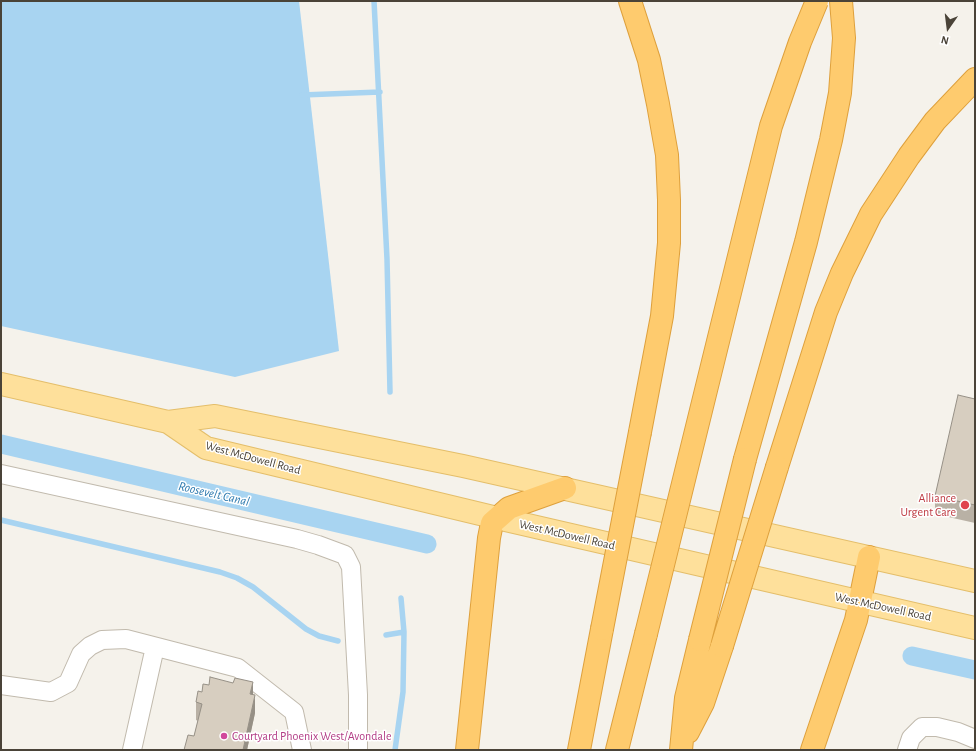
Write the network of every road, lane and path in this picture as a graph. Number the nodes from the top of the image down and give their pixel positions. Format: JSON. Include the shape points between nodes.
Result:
{"nodes":[{"id":1,"x":630,"y":1,"type":"edge"},
{"id":2,"x":817,"y":1,"type":"edge"},
{"id":3,"x":841,"y":1,"type":"edge"},
{"id":4,"x":975,"y":79,"type":"edge"},
{"id":5,"x":1,"y":384,"type":"edge"},
{"id":6,"x":168,"y":422,"type":"junction"},
{"id":7,"x":1,"y":474,"type":"edge"},
{"id":8,"x":565,"y":488,"type":"junction"},
{"id":9,"x":497,"y":518,"type":"junction"},
{"id":10,"x":869,"y":557,"type":"junction"},
{"id":11,"x":975,"y":581,"type":"edge"},
{"id":12,"x":859,"y":602,"type":"junction"},
{"id":13,"x":975,"y":628,"type":"edge"},
{"id":14,"x":155,"y":646,"type":"junction"},
{"id":15,"x":1,"y":685,"type":"edge"},
{"id":16,"x":975,"y":739,"type":"edge"},
{"id":17,"x":681,"y":748,"type":"edge"},
{"id":18,"x":132,"y":750,"type":"edge"},
{"id":19,"x":302,"y":750,"type":"edge"},
{"id":20,"x":358,"y":750,"type":"edge"},
{"id":21,"x":467,"y":750,"type":"edge"},
{"id":22,"x":579,"y":750,"type":"edge"},
{"id":23,"x":617,"y":750,"type":"edge"},
{"id":24,"x":812,"y":750,"type":"edge"},
{"id":25,"x":907,"y":750,"type":"edge"}],
"edges":[{"from":1,"to":22,"type":"highway","bridge":true,"via":[[649,60],[667,155],[669,243],[662,316]]},
{"from":2,"to":23,"type":"highway","bridge":true,"via":[[771,126]]},
{"from":3,"to":17,"type":"highway","bridge":true,"via":[[844,38],[840,93],[831,140],[806,242],[745,459],[700,640],[686,698]]},
{"from":4,"to":17,"type":"highway","bridge":true,"via":[[935,121],[909,156],[871,214],[842,273],[826,312],[722,646],[702,703]]},
{"from":5,"to":6,"type":"main road","name":"West McDowell Road"},
{"from":6,"to":8,"type":"main road","name":"West McDowell Road","via":[[215,416]]},
{"from":6,"to":9,"type":"main road","name":"West McDowell Road","via":[[206,448]]},
{"from":7,"to":20,"type":"lane","via":[[297,539],[345,555],[351,567],[358,695]]},
{"from":8,"to":9,"type":"highway","via":[[509,508]]},
{"from":8,"to":10,"type":"main road","name":"West McDowell Road"},
{"from":9,"to":12,"type":"main road","name":"West McDowell Road"},
{"from":9,"to":21,"type":"highway","via":[[492,523],[489,538]]},
{"from":10,"to":11,"type":"main road","name":"West McDowell Road"},
{"from":10,"to":12,"type":"highway"},
{"from":12,"to":13,"type":"main road","name":"West McDowell Road"},
{"from":12,"to":24,"type":"highway","via":[[856,620]]},
{"from":14,"to":15,"type":"lane","via":[[126,639],[102,640],[81,654],[68,683],[51,692]]},
{"from":14,"to":18,"type":"lane"},
{"from":14,"to":19,"type":"lane","via":[[238,668],[294,712]]},
{"from":16,"to":25,"type":"lane","via":[[937,727],[922,727],[910,738]]}]}
